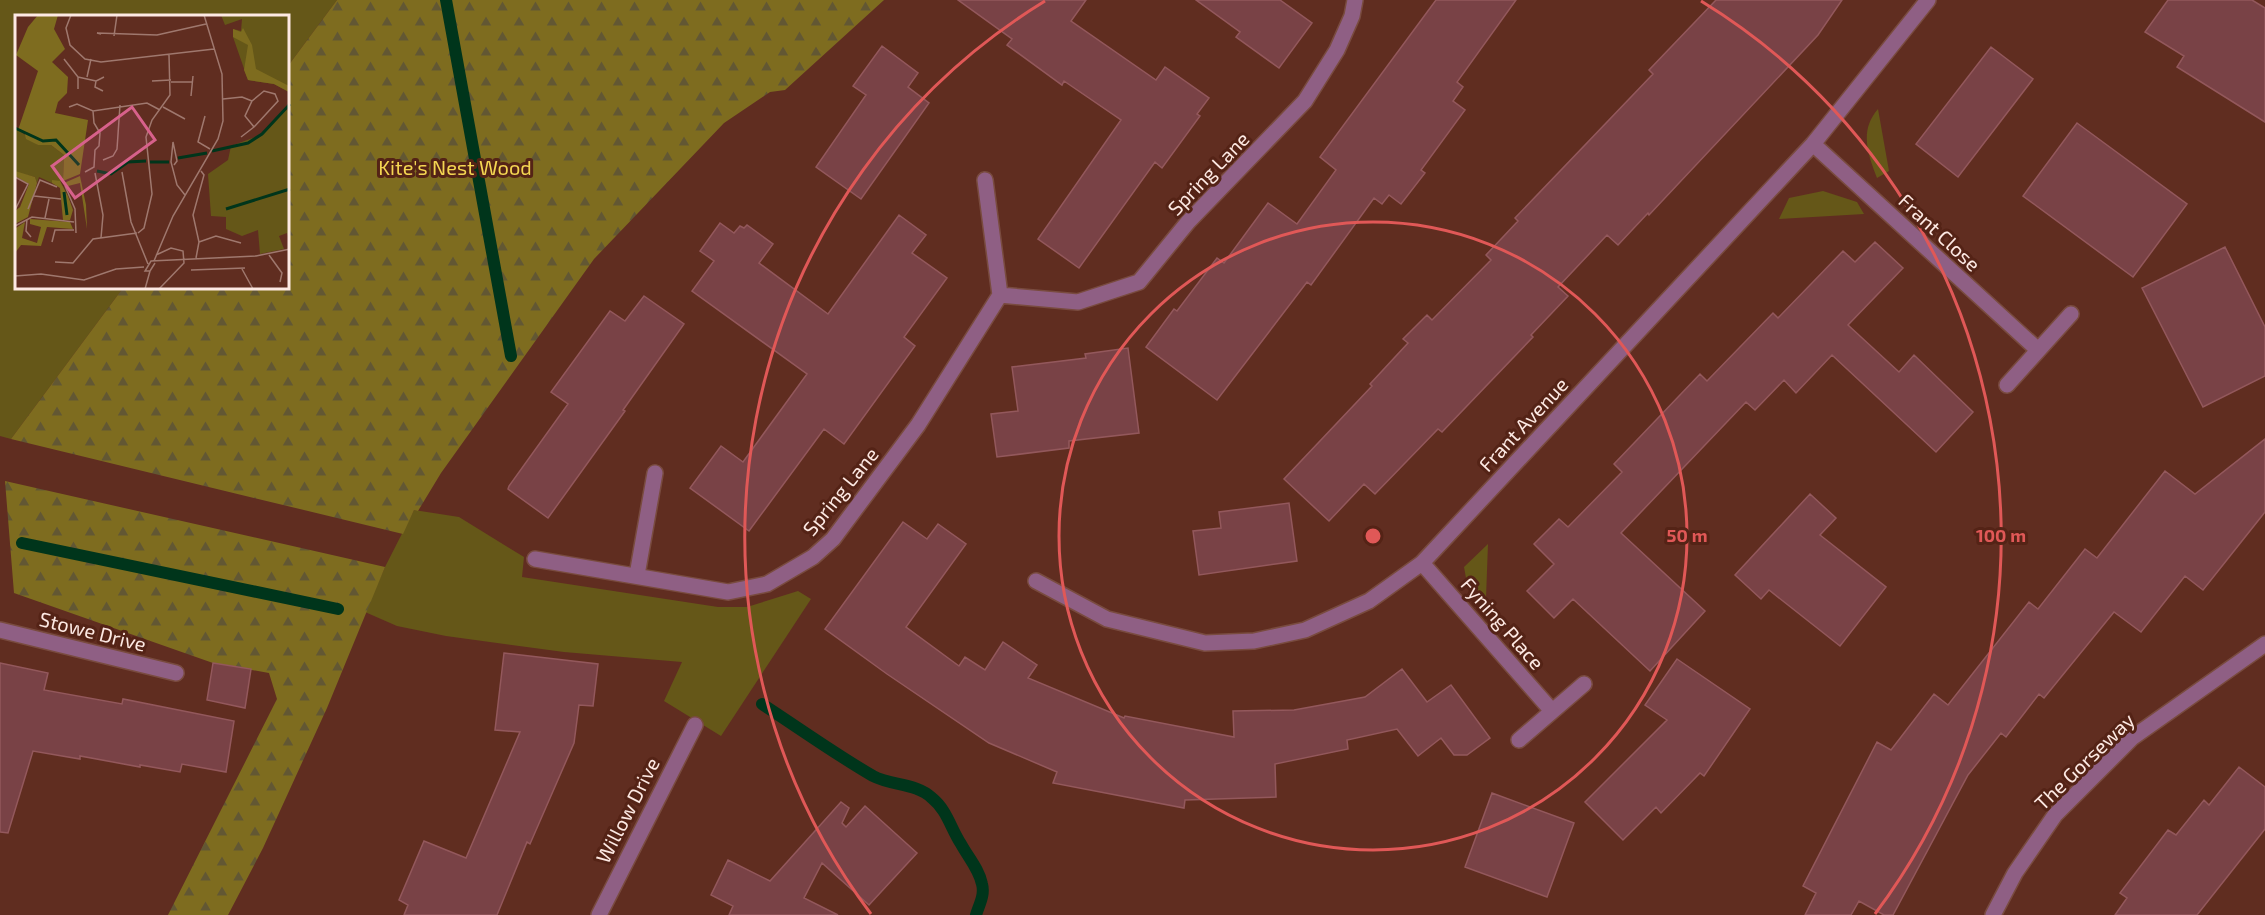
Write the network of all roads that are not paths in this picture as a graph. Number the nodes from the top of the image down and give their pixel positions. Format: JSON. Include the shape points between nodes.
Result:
{"nodes":[{"id":1,"x":1355,"y":0,"type":"edge"},
{"id":2,"x":1929,"y":0,"type":"edge"},
{"id":3,"x":1814,"y":144,"type":"junction"},
{"id":4,"x":985,"y":180,"type":"dead end"},
{"id":5,"x":1000,"y":296,"type":"junction"},
{"id":6,"x":2071,"y":314,"type":"dead end"},
{"id":7,"x":2038,"y":350,"type":"junction"},
{"id":8,"x":2007,"y":385,"type":"dead end"},
{"id":9,"x":655,"y":473,"type":"dead end"},
{"id":10,"x":535,"y":559,"type":"dead end"},
{"id":11,"x":1422,"y":562,"type":"junction"},
{"id":12,"x":636,"y":575,"type":"junction"},
{"id":13,"x":1036,"y":581,"type":"dead end"},
{"id":14,"x":0,"y":630,"type":"edge"},
{"id":15,"x":2265,"y":644,"type":"edge"},
{"id":16,"x":176,"y":673,"type":"dead end"},
{"id":17,"x":1584,"y":684,"type":"dead end"},
{"id":18,"x":1552,"y":711,"type":"junction"},
{"id":19,"x":695,"y":725,"type":"dead end"},
{"id":20,"x":1519,"y":740,"type":"dead end"},
{"id":21,"x":598,"y":915,"type":"edge"},
{"id":22,"x":1993,"y":915,"type":"edge"}],
"edges":[{"from":1,"to":5,"type":"street","name":"Spring Lane","via":[[1337,50],[1305,101],[1188,222],[1139,282],[1078,302]]},
{"from":2,"to":3,"type":"street","name":"Frant Avenue"},
{"from":3,"to":7,"type":"street","name":"Frant Close"},
{"from":3,"to":11,"type":"street","name":"Frant Avenue"},
{"from":4,"to":5,"type":"street"},
{"from":5,"to":12,"type":"street","name":"Spring Lane","via":[[918,425],[833,538],[813,557],[767,584],[728,592]]},
{"from":6,"to":7,"type":"street"},
{"from":7,"to":8,"type":"street"},
{"from":9,"to":12,"type":"street"},
{"from":10,"to":12,"type":"street","name":"Spring Lane"},
{"from":11,"to":13,"type":"street","name":"Frant Avenue","via":[[1369,601],[1305,630],[1254,641],[1205,643],[1107,619]]},
{"from":11,"to":18,"type":"street","name":"Fyning Place"},
{"from":14,"to":16,"type":"street","name":"Stowe Drive"},
{"from":15,"to":22,"type":"street","name":"The Gorseway","via":[[2132,738],[2055,815],[2014,873]]},
{"from":17,"to":18,"type":"street"},
{"from":18,"to":20,"type":"street"},
{"from":19,"to":21,"type":"street","name":"Willow Drive"}]}
